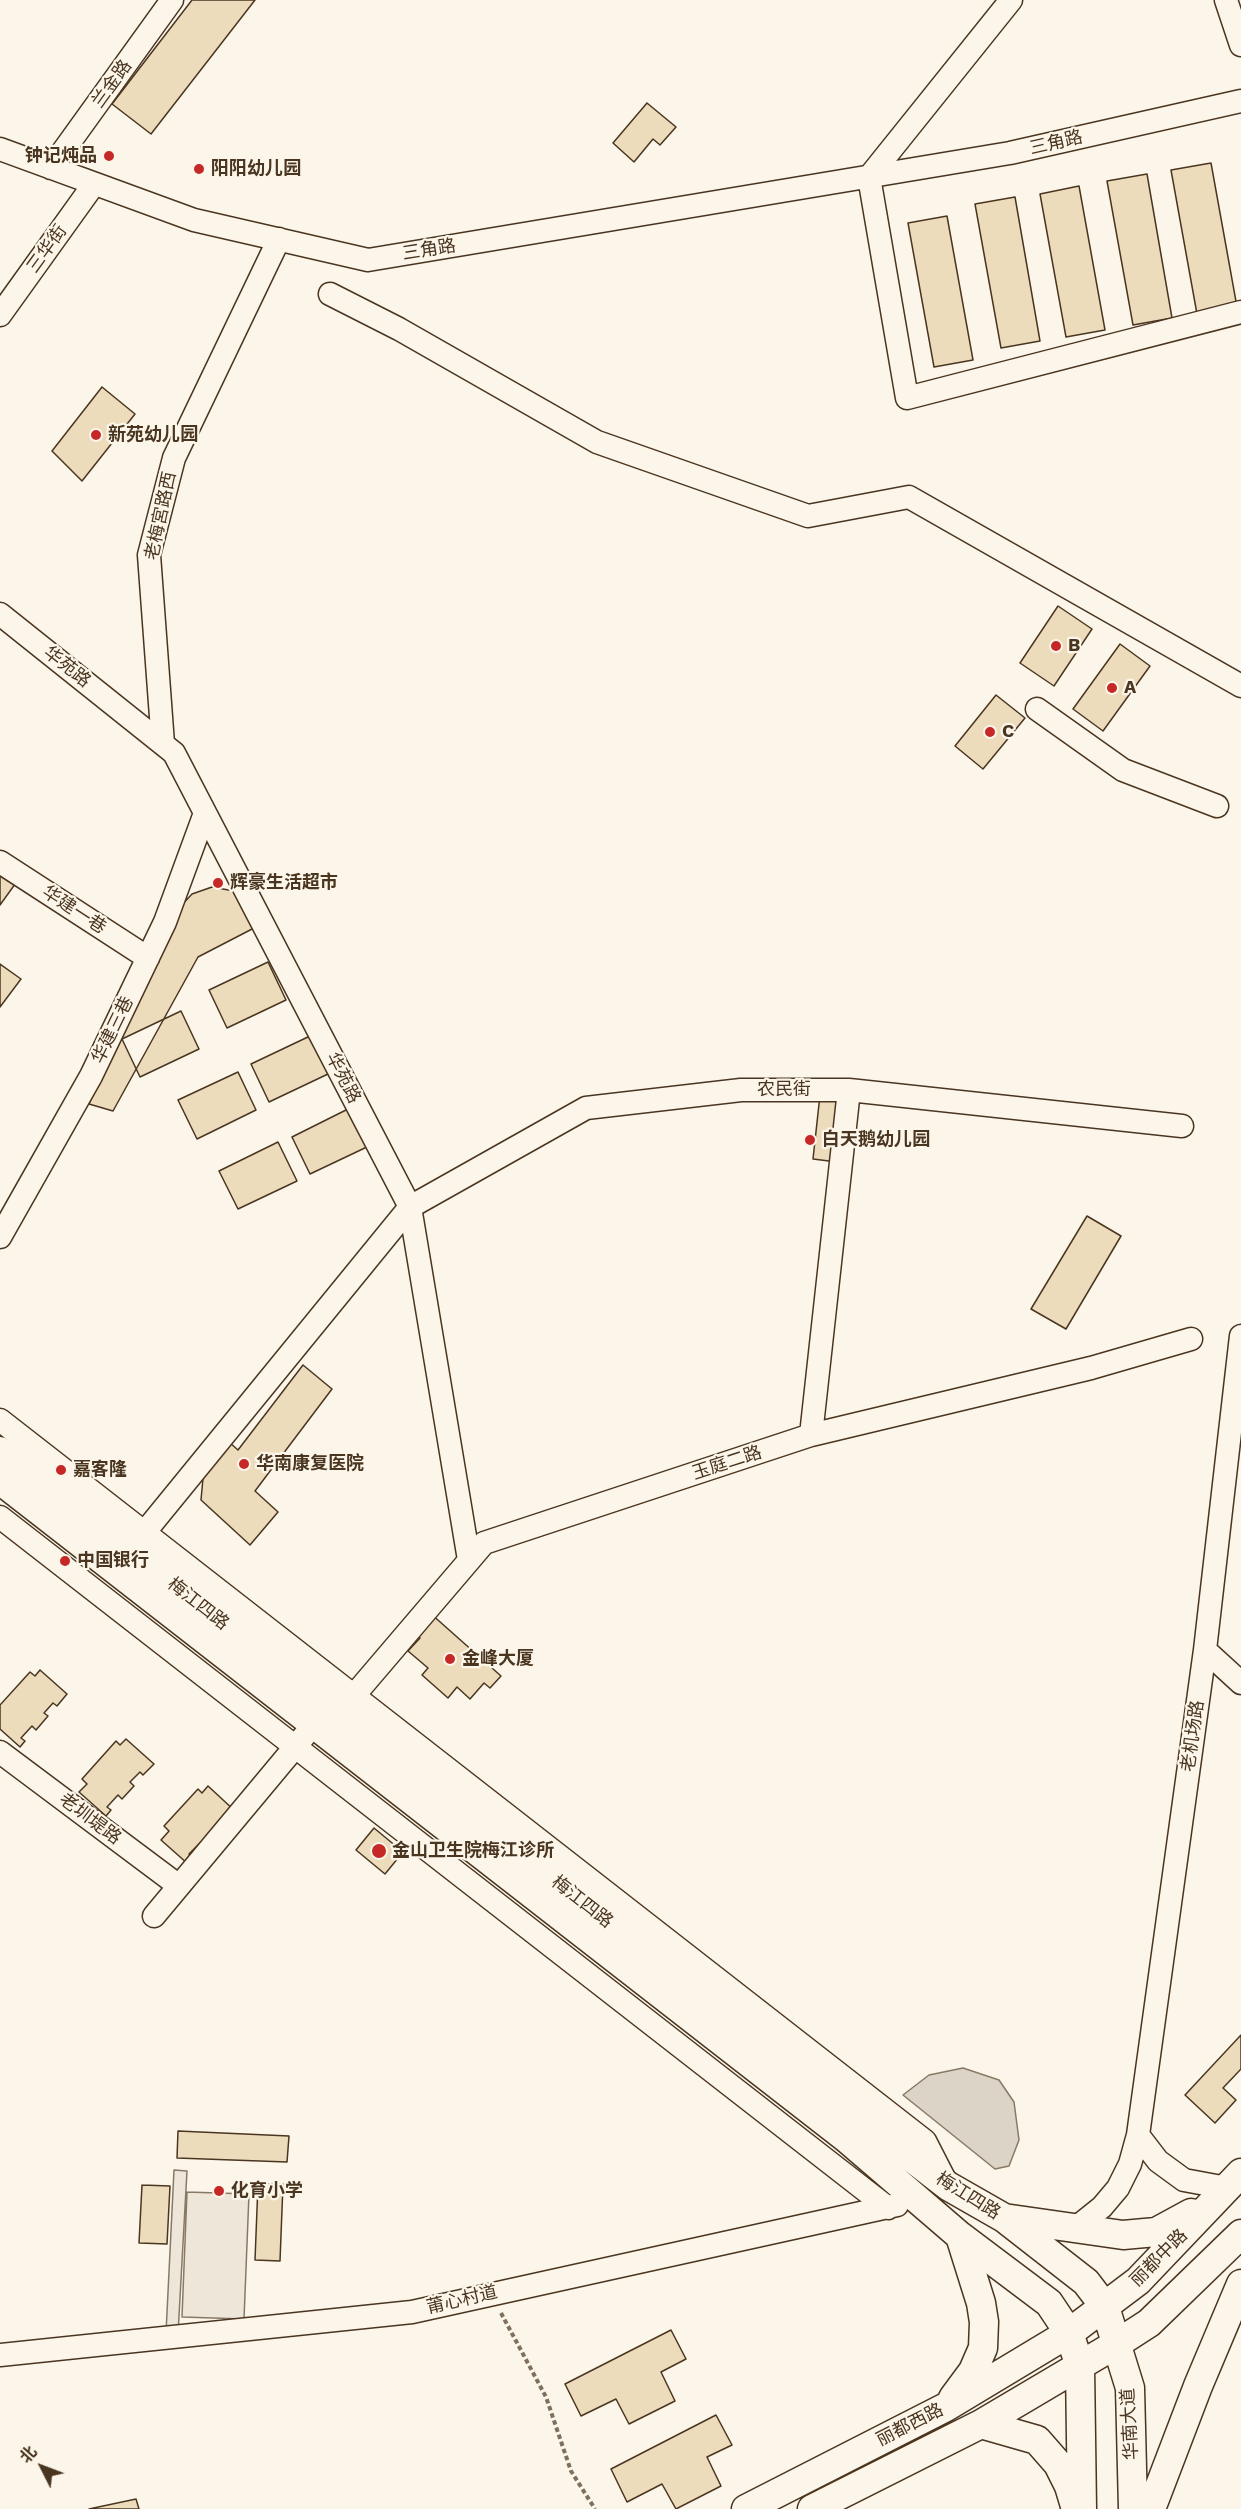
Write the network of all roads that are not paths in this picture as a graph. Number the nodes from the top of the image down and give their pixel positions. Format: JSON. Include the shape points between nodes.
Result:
{"nodes":[{"id":1,"x":172,"y":0,"type":"edge"},
{"id":2,"x":1011,"y":0,"type":"edge"},
{"id":3,"x":1226,"y":0,"type":"edge"},
{"id":4,"x":1241,"y":45,"type":"edge"},
{"id":5,"x":1241,"y":101,"type":"edge"},
{"id":6,"x":0,"y":149,"type":"edge"},
{"id":7,"x":51,"y":168,"type":"junction"},
{"id":8,"x":870,"y":177,"type":"junction"},
{"id":9,"x":94,"y":184,"type":"junction"},
{"id":10,"x":279,"y":239,"type":"junction"},
{"id":11,"x":330,"y":294,"type":"dead end"},
{"id":12,"x":1241,"y":312,"type":"edge"},
{"id":13,"x":0,"y":315,"type":"edge"},
{"id":14,"x":0,"y":615,"type":"edge"},
{"id":15,"x":1241,"y":686,"type":"edge"},
{"id":16,"x":1037,"y":709,"type":"dead end"},
{"id":17,"x":163,"y":744,"type":"junction"},
{"id":18,"x":1216,"y":806,"type":"dead end"},
{"id":19,"x":205,"y":813,"type":"junction"},
{"id":20,"x":0,"y":862,"type":"edge"},
{"id":21,"x":148,"y":958,"type":"junction"},
{"id":22,"x":849,"y":1090,"type":"junction"},
{"id":23,"x":1182,"y":1126,"type":"dead end"},
{"id":24,"x":410,"y":1207,"type":"junction"},
{"id":25,"x":0,"y":1237,"type":"edge"},
{"id":26,"x":1241,"y":1336,"type":"edge"},
{"id":27,"x":1191,"y":1339,"type":"dead end"},
{"id":28,"x":0,"y":1420,"type":"edge"},
{"id":29,"x":811,"y":1435,"type":"junction"},
{"id":30,"x":0,"y":1451,"type":"edge"},
{"id":31,"x":0,"y":1480,"type":"edge"},
{"id":32,"x":0,"y":1517,"type":"edge"},
{"id":33,"x":129,"y":1551,"type":"junction"},
{"id":34,"x":469,"y":1560,"type":"junction"},
{"id":35,"x":1205,"y":1650,"type":"junction"},
{"id":36,"x":1241,"y":1683,"type":"edge"},
{"id":37,"x":333,"y":1710,"type":"junction"},
{"id":38,"x":0,"y":1752,"type":"edge"},
{"id":39,"x":179,"y":1886,"type":"junction"},
{"id":40,"x":154,"y":1916,"type":"dead end"},
{"id":41,"x":1138,"y":2135,"type":"junction"},
{"id":42,"x":1234,"y":2181,"type":"edge"},
{"id":43,"x":948,"y":2187,"type":"junction"},
{"id":44,"x":916,"y":2199,"type":"junction"},
{"id":45,"x":888,"y":2208,"type":"junction"},
{"id":46,"x":1004,"y":2218,"type":"junction"},
{"id":47,"x":1077,"y":2227,"type":"junction"},
{"id":48,"x":1241,"y":2234,"type":"edge"},
{"id":49,"x":960,"y":2236,"type":"junction"},
{"id":50,"x":1241,"y":2284,"type":"edge"},
{"id":51,"x":1105,"y":2307,"type":"junction"},
{"id":52,"x":1069,"y":2333,"type":"junction"},
{"id":53,"x":1118,"y":2343,"type":"junction"},
{"id":54,"x":0,"y":2355,"type":"edge"},
{"id":55,"x":1080,"y":2366,"type":"junction"},
{"id":56,"x":946,"y":2407,"type":"junction"},
{"id":57,"x":981,"y":2424,"type":"junction"},
{"id":58,"x":746,"y":2509,"type":"edge"},
{"id":59,"x":812,"y":2509,"type":"edge"},
{"id":60,"x":1076,"y":2509,"type":"edge"},
{"id":61,"x":1082,"y":2509,"type":"edge"},
{"id":62,"x":1133,"y":2509,"type":"edge"},
{"id":63,"x":1151,"y":2509,"type":"edge"}],
"edges":[{"from":1,"to":7,"type":"street","name":"兰金路"},
{"from":2,"to":8,"type":"street"},
{"from":3,"to":4,"type":"street"},
{"from":5,"to":8,"type":"street","name":"三角路","via":[[1010,153]]},
{"from":6,"to":7,"type":"street","name":"三角路"},
{"from":7,"to":9,"type":"street","name":"三角路"},
{"from":8,"to":10,"type":"street","name":"三角路","via":[[369,260]]},
{"from":8,"to":12,"type":"street","via":[[907,398]]},
{"from":9,"to":10,"type":"street","name":"三角路","via":[[194,220]]},
{"from":9,"to":13,"type":"street","name":"三华街"},
{"from":10,"to":17,"type":"street","name":"老梅宮路西","via":[[174,458],[149,555]]},
{"from":11,"to":15,"type":"street","via":[[597,442],[808,516],[909,497]]},
{"from":14,"to":17,"type":"street","name":"华苑路"},
{"from":16,"to":18,"type":"street","via":[[1123,770]]},
{"from":17,"to":19,"type":"street","name":"华苑路","via":[[174,753]]},
{"from":19,"to":21,"type":"street","name":"华建三巷"},
{"from":19,"to":24,"type":"street","name":"华苑路"},
{"from":20,"to":21,"type":"street","name":"华建一巷"},
{"from":21,"to":25,"type":"street","name":"华建三巷","via":[[91,1076]]},
{"from":22,"to":23,"type":"street","name":"农民街"},
{"from":22,"to":24,"type":"street","name":"农民街","via":[[741,1090],[586,1108]]},
{"from":22,"to":29,"type":"street"},
{"from":24,"to":33,"type":"street"},
{"from":24,"to":34,"type":"street","name":"华苑路"},
{"from":26,"to":35,"type":"street","name":"老机场路"},
{"from":27,"to":29,"type":"street","name":"玉庭二路","via":[[1091,1368]]},
{"from":28,"to":43,"type":"street","via":[[925,2141]]},
{"from":29,"to":34,"type":"street","name":"玉庭二路","via":[[484,1543]]},
{"from":30,"to":33,"type":"main road","name":"梅江四路"},
{"from":31,"to":44,"type":"main road","name":"梅江四路","via":[[846,2138]]},
{"from":32,"to":45,"type":"street"},
{"from":33,"to":37,"type":"main road","name":"梅江四路"},
{"from":34,"to":37,"type":"street","name":"玉庭二路"},
{"from":35,"to":36,"type":"street"},
{"from":35,"to":41,"type":"street","name":"老机场路"},
{"from":37,"to":39,"type":"street","name":"玉庭二路"},
{"from":37,"to":43,"type":"main road","name":"梅江四路"},
{"from":38,"to":39,"type":"street","name":"老圳堤路"},
{"from":39,"to":40,"type":"street","name":"玉庭二路"},
{"from":41,"to":42,"type":"street","via":[[1158,2161],[1184,2180]]},
{"from":41,"to":47,"type":"street","name":"老机场路","via":[[1118,2188]]},
{"from":42,"to":47,"type":"main road","via":[[1182,2220],[1156,2232],[1124,2235]]},
{"from":42,"to":51,"type":"main road","name":"丽都中路","via":[[1138,2281]]},
{"from":43,"to":46,"type":"main road","name":"梅江四路"},
{"from":44,"to":45,"type":"street","name":"莆心村道"},
{"from":44,"to":49,"type":"main road","name":"梅江四路"},
{"from":45,"to":54,"type":"street","name":"莆心村道","via":[[412,2312]]},
{"from":46,"to":47,"type":"main road"},
{"from":46,"to":51,"type":"main road","name":"梅江四路","via":[[1086,2282]]},
{"from":48,"to":53,"type":"main road","via":[[1149,2323]]},
{"from":49,"to":52,"type":"main road","name":"梅江四路","via":[[1049,2302]]},
{"from":49,"to":56,"type":"main road","via":[[981,2303],[983,2348],[973,2371]]},
{"from":50,"to":63,"type":"main road"},
{"from":51,"to":52,"type":"main road","name":"丽都中路"},
{"from":51,"to":53,"type":"main road","name":"华南大道"},
{"from":52,"to":55,"type":"main road"},
{"from":52,"to":56,"type":"main road","name":"丽都西路"},
{"from":53,"to":55,"type":"main road"},
{"from":53,"to":62,"type":"main road","name":"华南大道","via":[[1130,2388]]},
{"from":55,"to":57,"type":"main road","name":"丽都西路"},
{"from":55,"to":61,"type":"main road"},
{"from":56,"to":58,"type":"main road","name":"丽都西路"},
{"from":57,"to":59,"type":"main road","name":"丽都西路"},
{"from":57,"to":60,"type":"main road","via":[[1037,2440],[1058,2464]]}]}
